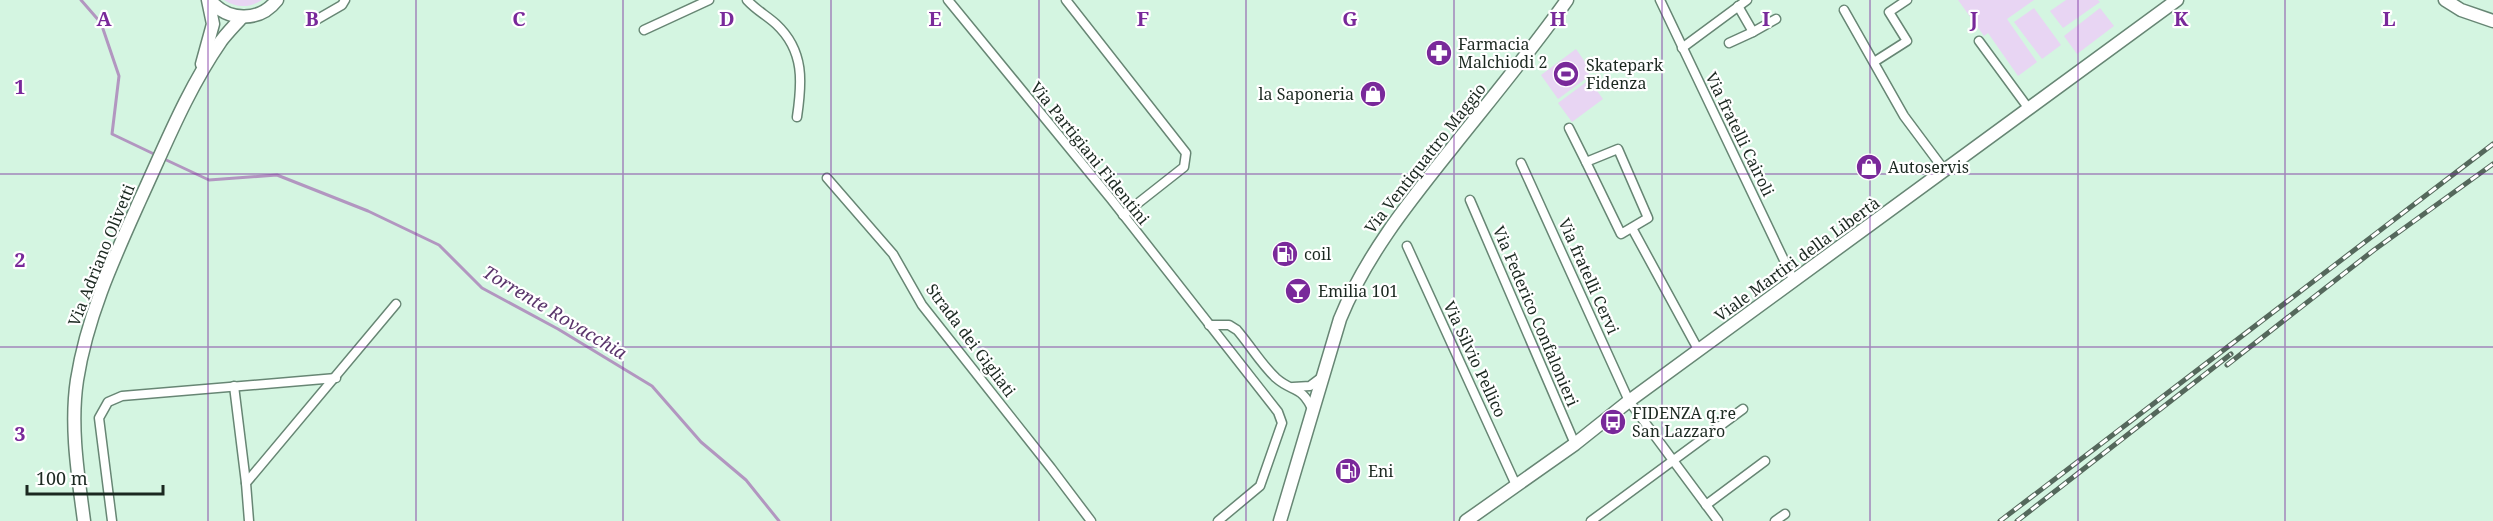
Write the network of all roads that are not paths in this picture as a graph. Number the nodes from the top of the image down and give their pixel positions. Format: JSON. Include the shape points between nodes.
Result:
{"nodes":[{"id":1,"x":209,"y":0,"type":"edge"},
{"id":2,"x":345,"y":0,"type":"edge"},
{"id":3,"x":709,"y":0,"type":"edge"},
{"id":4,"x":747,"y":0,"type":"edge"},
{"id":5,"x":948,"y":0,"type":"edge"},
{"id":6,"x":1066,"y":0,"type":"edge"},
{"id":7,"x":1567,"y":0,"type":"edge"},
{"id":8,"x":1659,"y":0,"type":"edge"},
{"id":9,"x":1747,"y":0,"type":"edge"},
{"id":10,"x":1907,"y":0,"type":"edge"},
{"id":11,"x":2177,"y":0,"type":"edge"},
{"id":12,"x":2445,"y":0,"type":"edge"},
{"id":13,"x":277,"y":2,"type":"edge"},
{"id":14,"x":1738,"y":6,"type":"junction"},
{"id":15,"x":1844,"y":10,"type":"dead end"},
{"id":16,"x":242,"y":17,"type":"junction"},
{"id":17,"x":1776,"y":19,"type":"dead end"},
{"id":18,"x":316,"y":20,"type":"dead end"},
{"id":19,"x":2493,"y":21,"type":"edge"},
{"id":20,"x":644,"y":30,"type":"dead end"},
{"id":21,"x":1753,"y":32,"type":"junction"},
{"id":22,"x":1979,"y":41,"type":"dead end"},
{"id":23,"x":1729,"y":43,"type":"dead end"},
{"id":24,"x":1682,"y":48,"type":"junction"},
{"id":25,"x":1874,"y":62,"type":"junction"},
{"id":26,"x":197,"y":80,"type":"junction"},
{"id":27,"x":2029,"y":109,"type":"junction"},
{"id":28,"x":797,"y":117,"type":"dead end"},
{"id":29,"x":1569,"y":128,"type":"dead end"},
{"id":30,"x":1586,"y":162,"type":"junction"},
{"id":31,"x":1521,"y":163,"type":"dead end"},
{"id":32,"x":1945,"y":171,"type":"junction"},
{"id":33,"x":827,"y":178,"type":"dead end"},
{"id":34,"x":1470,"y":200,"type":"dead end"},
{"id":35,"x":1123,"y":215,"type":"junction"},
{"id":36,"x":1632,"y":228,"type":"junction"},
{"id":37,"x":1407,"y":246,"type":"dead end"},
{"id":38,"x":1794,"y":281,"type":"junction"},
{"id":39,"x":396,"y":304,"type":"dead end"},
{"id":40,"x":1209,"y":325,"type":"junction"},
{"id":41,"x":1699,"y":351,"type":"junction"},
{"id":42,"x":1323,"y":377,"type":"junction"},
{"id":43,"x":336,"y":378,"type":"junction"},
{"id":44,"x":1293,"y":386,"type":"junction"},
{"id":45,"x":234,"y":387,"type":"junction"},
{"id":46,"x":1629,"y":401,"type":"junction"},
{"id":47,"x":1743,"y":409,"type":"dead end"},
{"id":48,"x":1313,"y":411,"type":"junction"},
{"id":49,"x":1575,"y":444,"type":"junction"},
{"id":50,"x":1765,"y":461,"type":"dead end"},
{"id":51,"x":1674,"y":462,"type":"junction"},
{"id":52,"x":246,"y":483,"type":"junction"},
{"id":53,"x":1516,"y":485,"type":"junction"},
{"id":54,"x":1706,"y":505,"type":"junction"},
{"id":55,"x":1785,"y":514,"type":"dead end"},
{"id":56,"x":84,"y":521,"type":"edge"},
{"id":57,"x":112,"y":521,"type":"edge"},
{"id":58,"x":249,"y":521,"type":"edge"},
{"id":59,"x":1091,"y":521,"type":"edge"},
{"id":60,"x":1218,"y":521,"type":"edge"},
{"id":61,"x":1280,"y":521,"type":"edge"},
{"id":62,"x":1466,"y":521,"type":"edge"},
{"id":63,"x":1591,"y":521,"type":"edge"},
{"id":64,"x":1718,"y":521,"type":"edge"},
{"id":65,"x":1775,"y":521,"type":"edge"}],
"edges":[{"from":1,"to":16,"type":"street","via":[[228,14]]},
{"from":1,"to":26,"type":"street","via":[[213,24]]},
{"from":2,"to":18,"type":"street"},
{"from":3,"to":20,"type":"street"},
{"from":4,"to":28,"type":"street","via":[[776,24],[797,58],[802,82]]},
{"from":5,"to":35,"type":"street","name":"Via Partigiani Fidentini"},
{"from":6,"to":35,"type":"street","via":[[1186,153],[1184,167]]},
{"from":7,"to":42,"type":"street","name":"Via Ventiquattro Maggio","via":[[1380,242],[1350,296]]},
{"from":8,"to":24,"type":"street","name":"Via fratelli Cairoli"},
{"from":9,"to":14,"type":"street"},
{"from":10,"to":25,"type":"street","via":[[1889,12],[1907,41]]},
{"from":11,"to":27,"type":"street","name":"Viale Martiri della Libertà"},
{"from":12,"to":19,"type":"street"},
{"from":13,"to":16,"type":"street","via":[[264,12]]},
{"from":14,"to":21,"type":"street"},
{"from":14,"to":24,"type":"street"},
{"from":15,"to":25,"type":"street"},
{"from":16,"to":26,"type":"street","via":[[222,39]]},
{"from":17,"to":21,"type":"street"},
{"from":21,"to":23,"type":"street"},
{"from":22,"to":27,"type":"street"},
{"from":24,"to":38,"type":"street","name":"Via fratelli Cairoli"},
{"from":25,"to":32,"type":"street","via":[[1904,116]]},
{"from":26,"to":56,"type":"street","name":"Via Adriano Olivetti","via":[[115,256],[87,330],[77,382],[75,420]]},
{"from":27,"to":32,"type":"street","name":"Viale Martiri della Libertà"},
{"from":29,"to":30,"type":"street"},
{"from":30,"to":36,"type":"street","via":[[1621,234]]},
{"from":30,"to":36,"type":"street","via":[[1618,149],[1648,218]]},
{"from":31,"to":46,"type":"street","name":"Via fratelli Cervi"},
{"from":32,"to":38,"type":"street","name":"Viale Martiri della Libertà"},
{"from":33,"to":59,"type":"street","name":"Strada dei Gigliati","via":[[893,254],[922,304]]},
{"from":34,"to":49,"type":"street","name":"Via Federico Confalonieri"},
{"from":35,"to":40,"type":"street","name":"Via Partigiani Fidentini"},
{"from":36,"to":41,"type":"street"},
{"from":37,"to":53,"type":"street","name":"Via Silvio Pellico"},
{"from":38,"to":41,"type":"street","name":"Viale Martiri della Libertà"},
{"from":39,"to":43,"type":"street"},
{"from":40,"to":44,"type":"street","via":[[1234,327],[1276,378]]},
{"from":40,"to":60,"type":"street","name":"Via Partigiani Fidentini","via":[[1278,412],[1282,423],[1260,486]]},
{"from":41,"to":46,"type":"street","name":"Viale Martiri della Libertà"},
{"from":42,"to":44,"type":"street","via":[[1310,386]]},
{"from":42,"to":48,"type":"street","name":"Via Ventiquattro Maggio"},
{"from":43,"to":45,"type":"street"},
{"from":43,"to":52,"type":"street"},
{"from":44,"to":48,"type":"street","via":[[1306,397]]},
{"from":45,"to":52,"type":"street"},
{"from":45,"to":57,"type":"street","via":[[122,396],[108,402],[99,418]]},
{"from":46,"to":49,"type":"street","name":"Viale Martiri della Libertà"},
{"from":46,"to":51,"type":"street","name":"Via fratelli Cervi"},
{"from":47,"to":51,"type":"street"},
{"from":48,"to":61,"type":"street","name":"Via Ventiquattro Maggio"},
{"from":49,"to":53,"type":"street","name":"Viale Martiri della Libertà"},
{"from":50,"to":54,"type":"street"},
{"from":51,"to":54,"type":"street","name":"Via fratelli Cervi"},
{"from":51,"to":63,"type":"street"},
{"from":52,"to":58,"type":"street"},
{"from":53,"to":62,"type":"street","name":"Viale Martiri della Libertà"},
{"from":54,"to":64,"type":"street","name":"Via fratelli Cervi"},
{"from":55,"to":65,"type":"street"}]}
